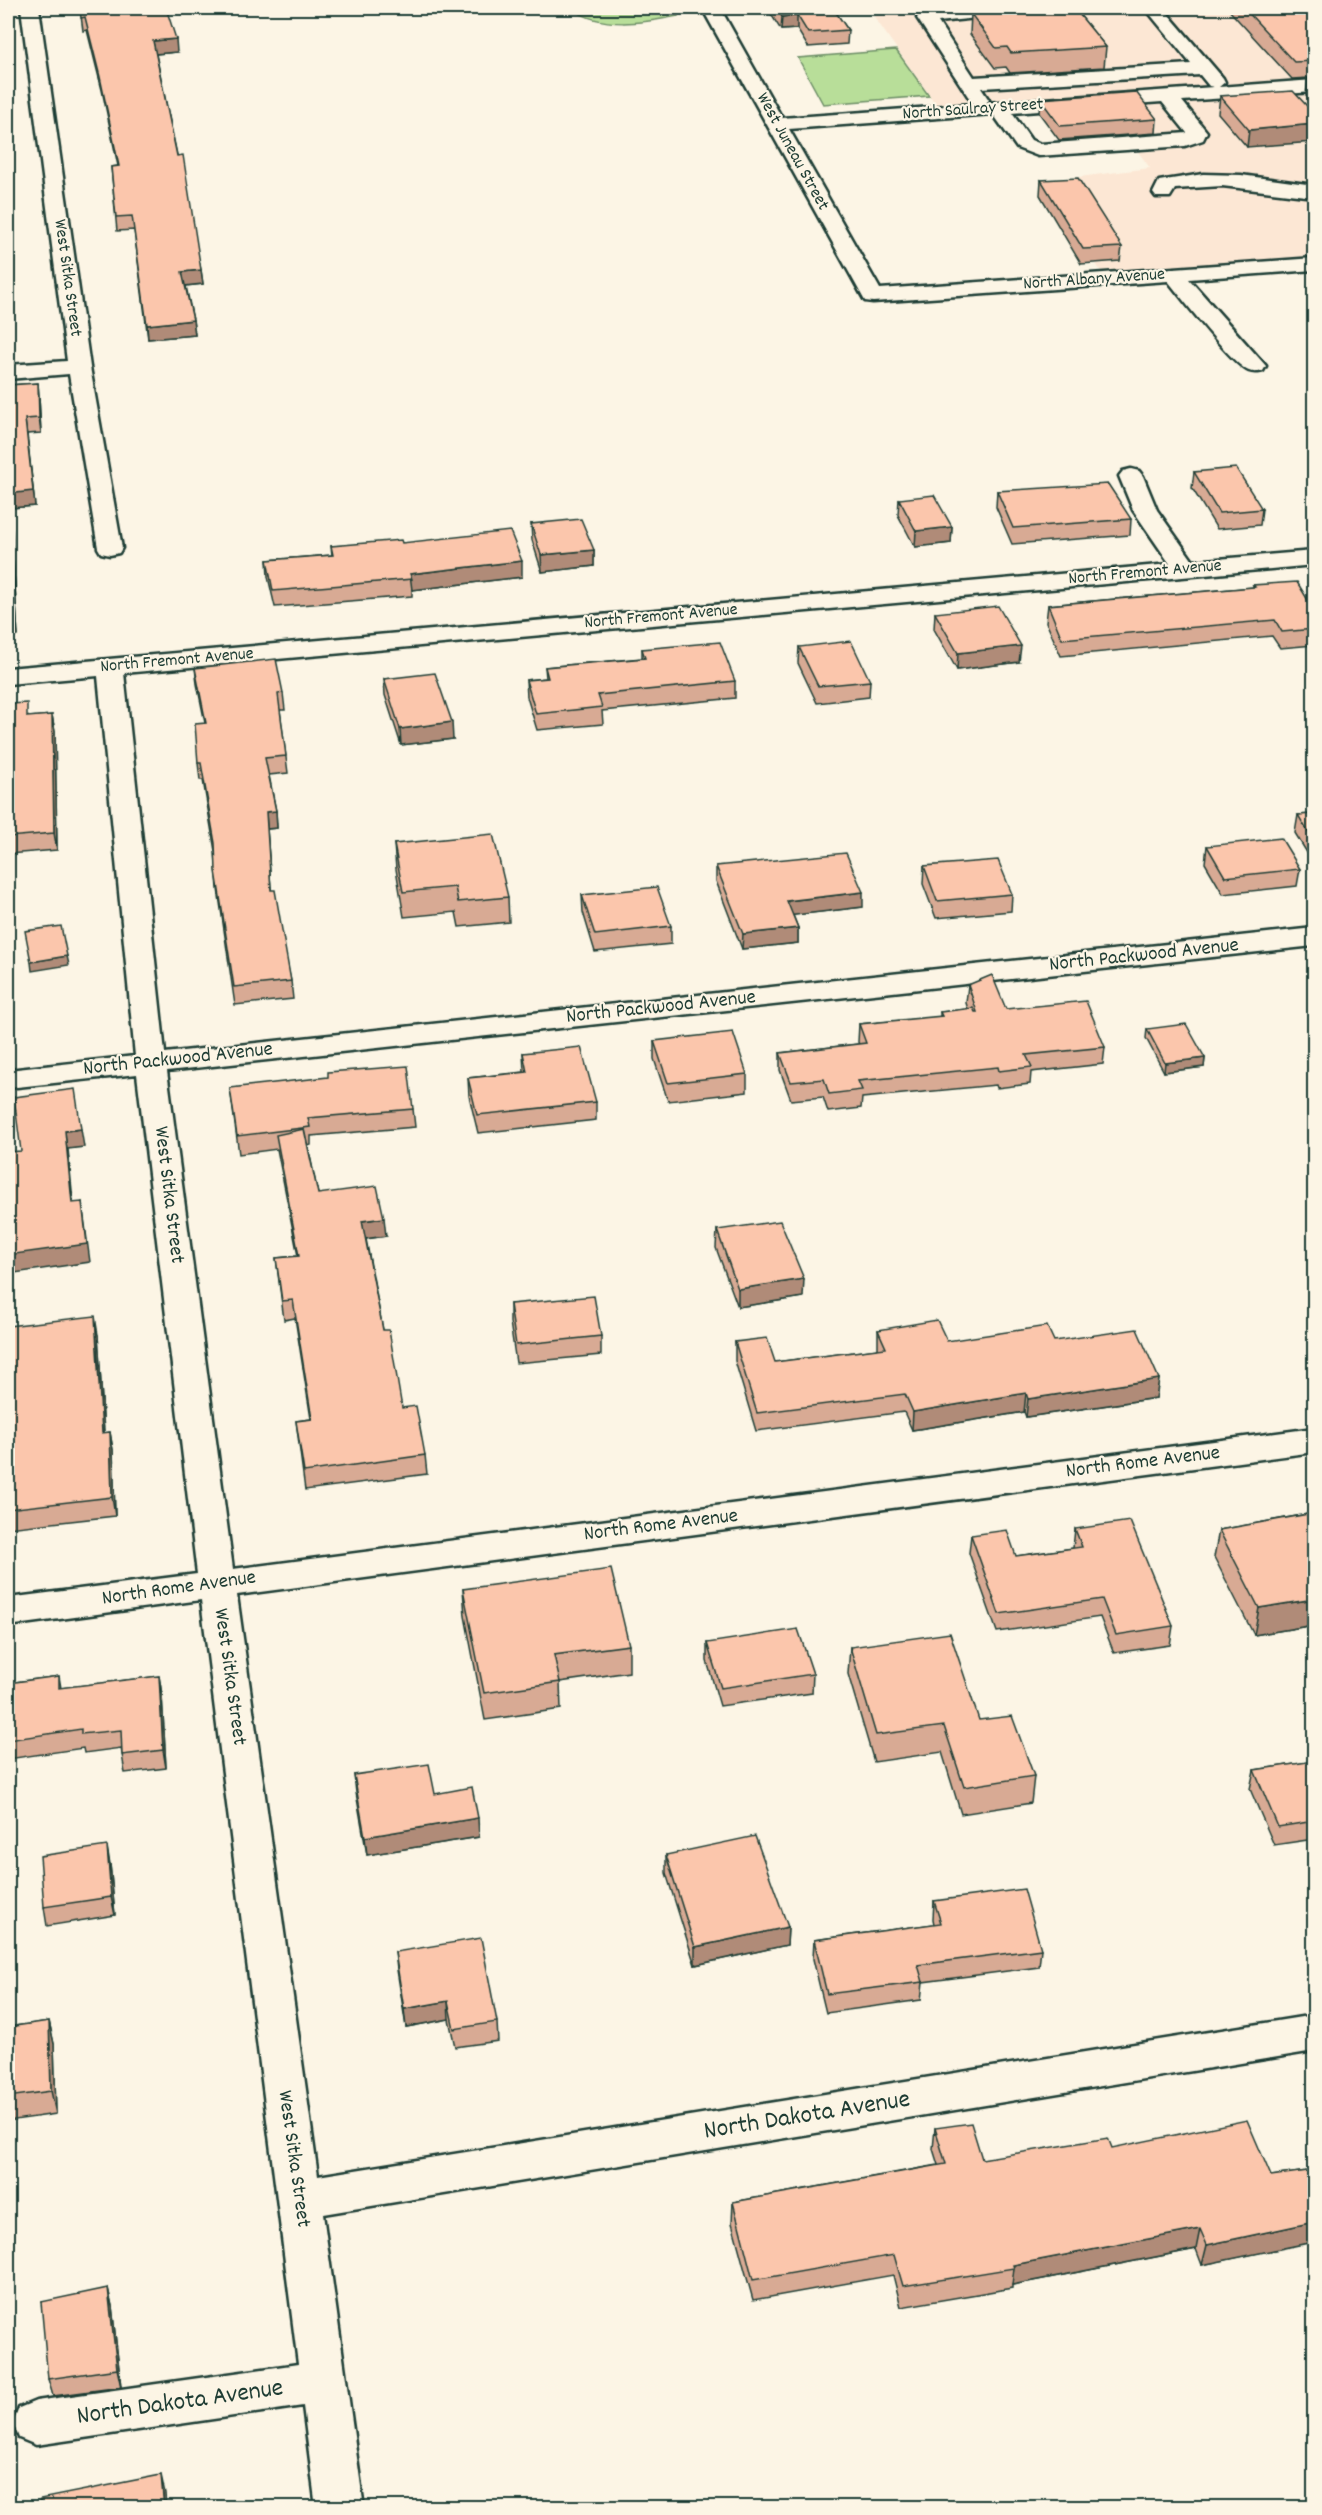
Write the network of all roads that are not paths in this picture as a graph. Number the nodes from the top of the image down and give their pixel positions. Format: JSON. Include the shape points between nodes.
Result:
{"nodes":[{"id":1,"x":30,"y":8,"type":"edge"},
{"id":2,"x":711,"y":8,"type":"edge"},
{"id":3,"x":1028,"y":8,"type":"edge"},
{"id":4,"x":1154,"y":8,"type":"edge"},
{"id":5,"x":1205,"y":69,"type":"junction"},
{"id":6,"x":968,"y":83,"type":"junction"},
{"id":7,"x":1314,"y":87,"type":"edge"},
{"id":8,"x":1287,"y":88,"type":"junction"},
{"id":9,"x":1232,"y":92,"type":"junction"},
{"id":10,"x":1168,"y":97,"type":"junction"},
{"id":11,"x":1304,"y":107,"type":"edge"},
{"id":12,"x":992,"y":109,"type":"junction"},
{"id":13,"x":776,"y":124,"type":"junction"},
{"id":14,"x":1314,"y":191,"type":"edge"},
{"id":15,"x":1163,"y":193,"type":"dead end"},
{"id":16,"x":1314,"y":264,"type":"edge"},
{"id":17,"x":1174,"y":274,"type":"junction"},
{"id":18,"x":873,"y":297,"type":"joint"},
{"id":19,"x":1256,"y":366,"type":"dead end"},
{"id":20,"x":79,"y":367,"type":"junction"},
{"id":21,"x":8,"y":372,"type":"edge"},
{"id":22,"x":1131,"y":476,"type":"dead end"},
{"id":23,"x":110,"y":548,"type":"dead end"},
{"id":24,"x":1314,"y":558,"type":"edge"},
{"id":25,"x":1186,"y":569,"type":"junction"},
{"id":26,"x":110,"y":667,"type":"junction"},
{"id":27,"x":8,"y":676,"type":"edge"},
{"id":28,"x":1314,"y":937,"type":"edge"},
{"id":29,"x":151,"y":1063,"type":"junction"},
{"id":30,"x":8,"y":1079,"type":"edge"},
{"id":31,"x":1314,"y":1440,"type":"edge"},
{"id":32,"x":217,"y":1584,"type":"junction"},
{"id":33,"x":8,"y":1612,"type":"edge"},
{"id":34,"x":1314,"y":2033,"type":"edge"},
{"id":35,"x":299,"y":2199,"type":"junction"},
{"id":36,"x":323,"y":2382,"type":"junction"},
{"id":37,"x":36,"y":2423,"type":"dead end"},
{"id":38,"x":340,"y":2508,"type":"edge"}],
"edges":[{"from":1,"to":20,"type":"street","name":"West Sitka Street"},
{"from":2,"to":13,"type":"street","name":"West Juneau Street"},
{"from":3,"to":6,"type":"street","via":[[926,18]]},
{"from":4,"to":5,"type":"street"},
{"from":5,"to":6,"type":"street"},
{"from":5,"to":9,"type":"street"},
{"from":6,"to":12,"type":"street"},
{"from":7,"to":8,"type":"street","name":"North Saulray Street"},
{"from":8,"to":9,"type":"street","name":"North Saulray Street"},
{"from":8,"to":11,"type":"street"},
{"from":9,"to":10,"type":"street","name":"North Saulray Street"},
{"from":10,"to":12,"type":"street","name":"North Saulray Street"},
{"from":10,"to":12,"type":"street","via":[[1197,132],[1196,136],[1185,140],[1038,150],[1024,144]]},
{"from":12,"to":13,"type":"street","name":"North Saulray Street"},
{"from":13,"to":18,"type":"street","name":"West Juneau Street"},
{"from":14,"to":15,"type":"street","via":[[1203,180],[1166,185]]},
{"from":16,"to":17,"type":"street","name":"North Albany Avenue"},
{"from":17,"to":18,"type":"street","name":"North Albany Avenue"},
{"from":17,"to":19,"type":"street"},
{"from":20,"to":21,"type":"street"},
{"from":20,"to":23,"type":"street","name":"West Sitka Street"},
{"from":22,"to":25,"type":"street","via":[[1145,510]]},
{"from":24,"to":25,"type":"street","name":"North Fremont Avenue"},
{"from":25,"to":26,"type":"street","name":"North Fremont Avenue"},
{"from":26,"to":27,"type":"street","name":"North Fremont Avenue"},
{"from":26,"to":29,"type":"street","name":"West Sitka Street"},
{"from":28,"to":29,"type":"street","name":"North Packwood Avenue"},
{"from":29,"to":30,"type":"street","name":"North Packwood Avenue"},
{"from":29,"to":32,"type":"street","name":"West Sitka Street"},
{"from":31,"to":32,"type":"street","name":"North Rome Avenue"},
{"from":32,"to":33,"type":"street","name":"North Rome Avenue"},
{"from":32,"to":35,"type":"street","name":"West Sitka Street"},
{"from":34,"to":35,"type":"street","name":"North Dakota Avenue"},
{"from":35,"to":36,"type":"street","name":"West Sitka Street"},
{"from":36,"to":37,"type":"street","name":"North Dakota Avenue"},
{"from":36,"to":38,"type":"street","name":"West Sitka Street"}]}
